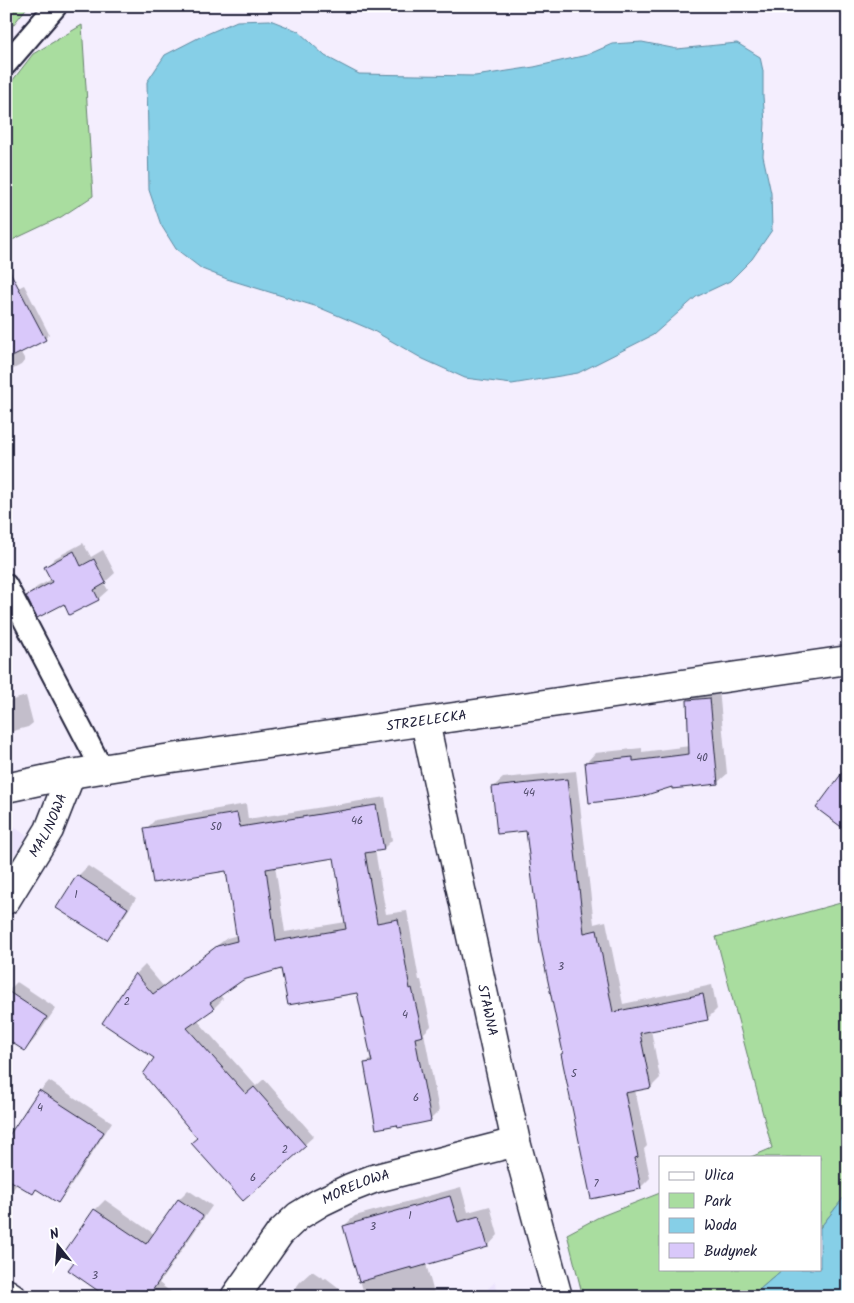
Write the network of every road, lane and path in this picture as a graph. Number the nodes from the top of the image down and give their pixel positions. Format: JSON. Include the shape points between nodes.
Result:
{"nodes":[{"id":1,"x":56,"y":6,"type":"edge"},
{"id":2,"x":6,"y":64,"type":"edge"},
{"id":3,"x":6,"y":585,"type":"edge"},
{"id":4,"x":848,"y":660,"type":"edge"},
{"id":5,"x":425,"y":722,"type":"junction"},
{"id":6,"x":102,"y":769,"type":"junction"},
{"id":7,"x":71,"y":774,"type":"junction"},
{"id":8,"x":6,"y":788,"type":"edge"},
{"id":9,"x":6,"y":900,"type":"edge"},
{"id":10,"x":516,"y":1142,"type":"junction"},
{"id":11,"x":6,"y":1293,"type":"edge"},
{"id":12,"x":12,"y":1297,"type":"edge"},
{"id":13,"x":235,"y":1297,"type":"edge"},
{"id":14,"x":558,"y":1297,"type":"edge"}],
"edges":[{"from":1,"to":2,"type":"lane"},
{"from":3,"to":6,"type":"lane"},
{"from":4,"to":5,"type":"street","name":"STRZELECKA"},
{"from":5,"to":6,"type":"street","name":"STRZELECKA"},
{"from":5,"to":10,"type":"street","name":"STAWNA"},
{"from":6,"to":7,"type":"street","name":"STRZELECKA"},
{"from":7,"to":8,"type":"street","name":"STRZELECKA"},
{"from":7,"to":9,"type":"street","name":"MALINOWA","via":[[49,830]]},
{"from":10,"to":13,"type":"street","name":"MORELOWA","via":[[373,1179],[321,1202],[280,1232]]},
{"from":10,"to":14,"type":"street","name":"STAWNA"},
{"from":11,"to":12,"type":"street"}]}
